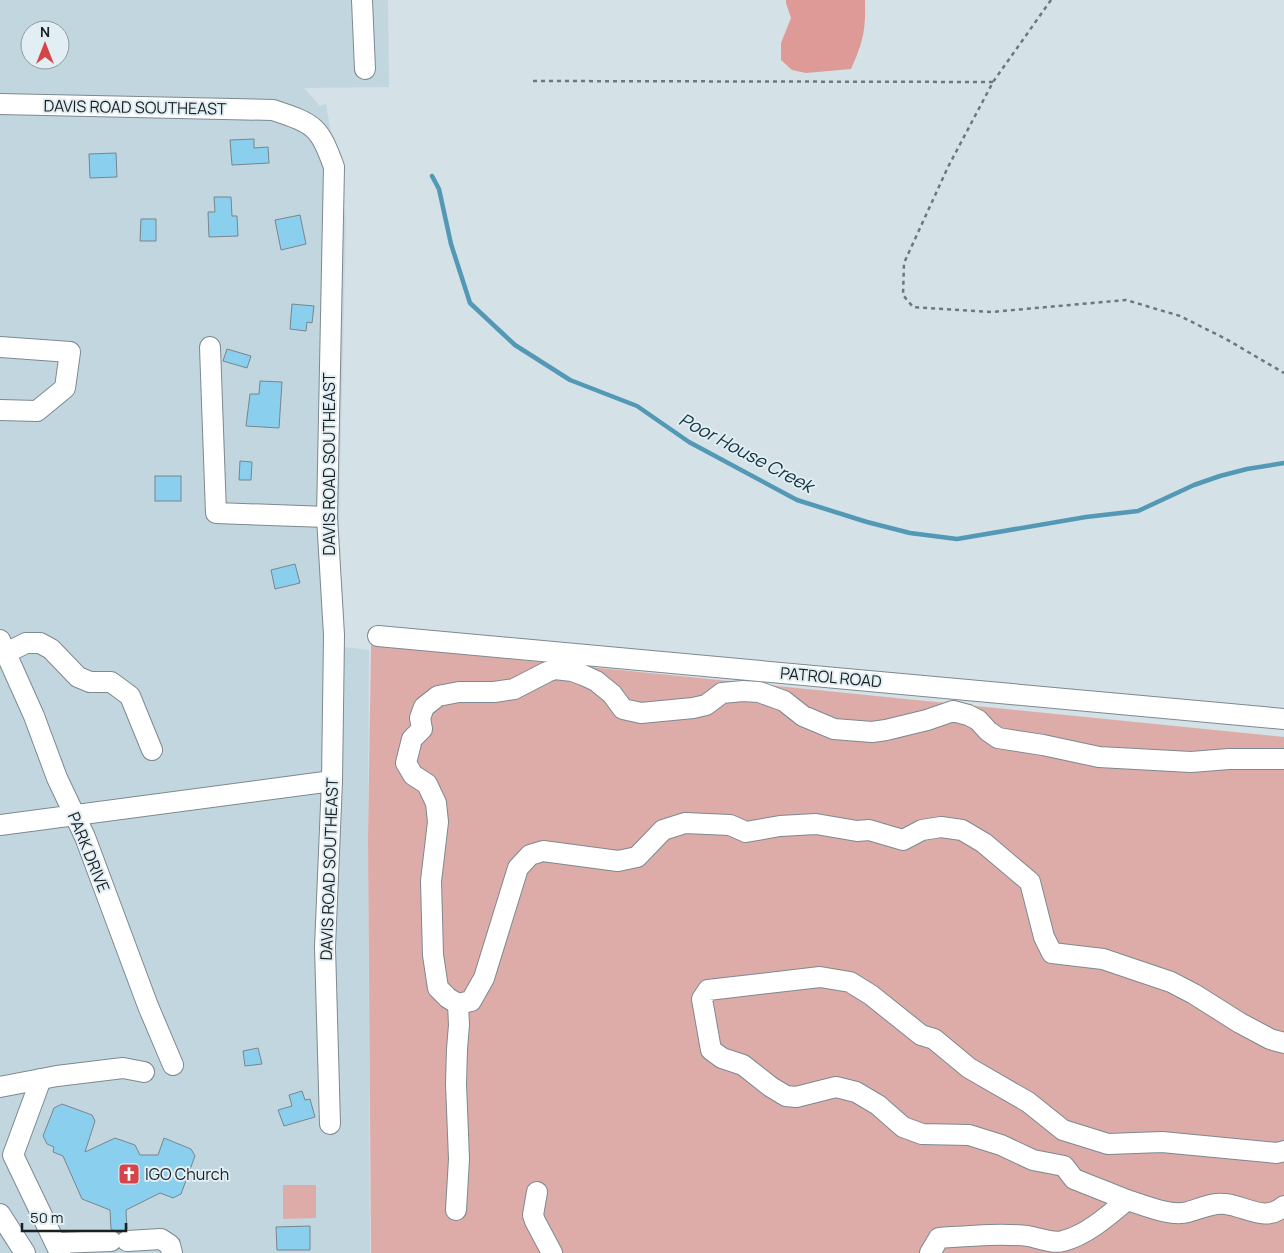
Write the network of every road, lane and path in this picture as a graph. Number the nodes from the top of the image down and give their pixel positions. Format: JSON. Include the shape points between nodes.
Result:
{"nodes":[{"id":1,"x":362,"y":0,"type":"edge"},
{"id":2,"x":1051,"y":0,"type":"edge"},
{"id":3,"x":365,"y":69,"type":"dead end"},
{"id":4,"x":533,"y":81,"type":"dead end"},
{"id":5,"x":993,"y":82,"type":"junction"},
{"id":6,"x":0,"y":104,"type":"edge"},
{"id":7,"x":0,"y":347,"type":"edge"},
{"id":8,"x":210,"y":347,"type":"dead end"},
{"id":9,"x":1284,"y":373,"type":"edge"},
{"id":10,"x":0,"y":410,"type":"edge"},
{"id":11,"x":327,"y":517,"type":"junction"},
{"id":12,"x":378,"y":636,"type":"dead end"},
{"id":13,"x":3,"y":647,"type":"edge"},
{"id":14,"x":1284,"y":719,"type":"edge"},
{"id":15,"x":152,"y":750,"type":"dead end"},
{"id":16,"x":1284,"y":760,"type":"edge"},
{"id":17,"x":332,"y":781,"type":"junction"},
{"id":18,"x":75,"y":816,"type":"junction"},
{"id":19,"x":0,"y":826,"type":"edge"},
{"id":20,"x":458,"y":1004,"type":"junction"},
{"id":21,"x":1284,"y":1043,"type":"edge"},
{"id":22,"x":173,"y":1065,"type":"dead end"},
{"id":23,"x":144,"y":1072,"type":"dead end"},
{"id":24,"x":41,"y":1079,"type":"junction"},
{"id":25,"x":0,"y":1087,"type":"edge"},
{"id":26,"x":330,"y":1124,"type":"dead end"},
{"id":27,"x":1284,"y":1151,"type":"edge"},
{"id":28,"x":537,"y":1192,"type":"dead end"},
{"id":29,"x":1127,"y":1200,"type":"junction"},
{"id":30,"x":1284,"y":1206,"type":"edge"},
{"id":31,"x":456,"y":1210,"type":"dead end"},
{"id":32,"x":0,"y":1215,"type":"edge"},
{"id":33,"x":58,"y":1248,"type":"edge"},
{"id":34,"x":10,"y":1253,"type":"edge"},
{"id":35,"x":24,"y":1253,"type":"edge"},
{"id":36,"x":172,"y":1253,"type":"edge"},
{"id":37,"x":552,"y":1253,"type":"edge"},
{"id":38,"x":930,"y":1253,"type":"edge"}],
"edges":[{"from":1,"to":3,"type":"street"},
{"from":2,"to":5,"type":"path"},
{"from":4,"to":5,"type":"path"},
{"from":5,"to":9,"type":"path","via":[[948,167],[904,263],[903,295],[913,307],[991,312],[1126,300],[1180,316]]},
{"from":6,"to":11,"type":"street","name":"DAVIS ROAD SOUTHEAST","via":[[273,110],[315,128],[334,168]]},
{"from":7,"to":10,"type":"street","via":[[70,352],[65,388],[37,411]]},
{"from":8,"to":11,"type":"street","via":[[216,513]]},
{"from":11,"to":17,"type":"street","name":"DAVIS ROAD SOUTHEAST","via":[[334,635]]},
{"from":12,"to":14,"type":"street","name":"PATROL ROAD"},
{"from":13,"to":15,"type":"street","via":[[40,643],[51,649],[78,678],[90,682],[111,682],[130,696]]},
{"from":13,"to":18,"type":"street","name":"PARK DRIVE"},
{"from":16,"to":20,"type":"street","via":[[1191,762],[1099,757],[998,738],[978,720],[953,711],[886,730],[834,729],[803,716],[784,701],[759,692],[722,693],[706,705],[641,713],[623,709],[612,694],[583,674],[555,669],[514,689],[438,696],[424,708],[420,718],[422,730],[412,739],[406,763],[413,775],[427,784],[436,803],[438,822],[431,881],[433,955],[438,988]]},
{"from":17,"to":18,"type":"street"},
{"from":17,"to":26,"type":"street","name":"DAVIS ROAD SOUTHEAST","via":[[325,947]]},
{"from":18,"to":19,"type":"street"},
{"from":18,"to":22,"type":"street","name":"PARK DRIVE"},
{"from":20,"to":21,"type":"street","via":[[471,1001],[484,978],[518,868],[530,855],[543,851],[618,861],[637,857],[663,830],[685,823],[730,825],[746,832],[816,824],[869,830],[903,840],[922,830],[941,828],[962,830],[984,843],[1030,882],[1044,937],[1052,954],[1103,959],[1163,979],[1270,1039]]},
{"from":20,"to":31,"type":"street","via":[[456,1084],[459,1159]]},
{"from":23,"to":24,"type":"street","via":[[122,1068]]},
{"from":24,"to":25,"type":"street"},
{"from":24,"to":33,"type":"street","via":[[14,1156]]},
{"from":27,"to":29,"type":"street","via":[[1277,1153],[1162,1142],[1108,1144],[1069,1133],[1028,1102],[969,1068],[934,1039],[921,1035],[850,982],[820,977],[756,984],[708,990],[702,999],[711,1050],[743,1066],[786,1096],[796,1097],[836,1087],[856,1092],[878,1105],[903,1127],[922,1134],[969,1135],[1001,1145],[1033,1160],[1064,1166],[1074,1180]]},
{"from":28,"to":37,"type":"street","via":[[533,1214]]},
{"from":29,"to":30,"type":"street","via":[[1166,1212],[1186,1213],[1224,1203],[1259,1214],[1272,1213]]},
{"from":29,"to":38,"type":"street","via":[[1077,1236],[1061,1242],[1028,1236],[985,1234],[939,1238]]},
{"from":32,"to":34,"type":"street"},
{"from":32,"to":35,"type":"street"},
{"from":33,"to":36,"type":"street","via":[[161,1240],[170,1245]]}]}
